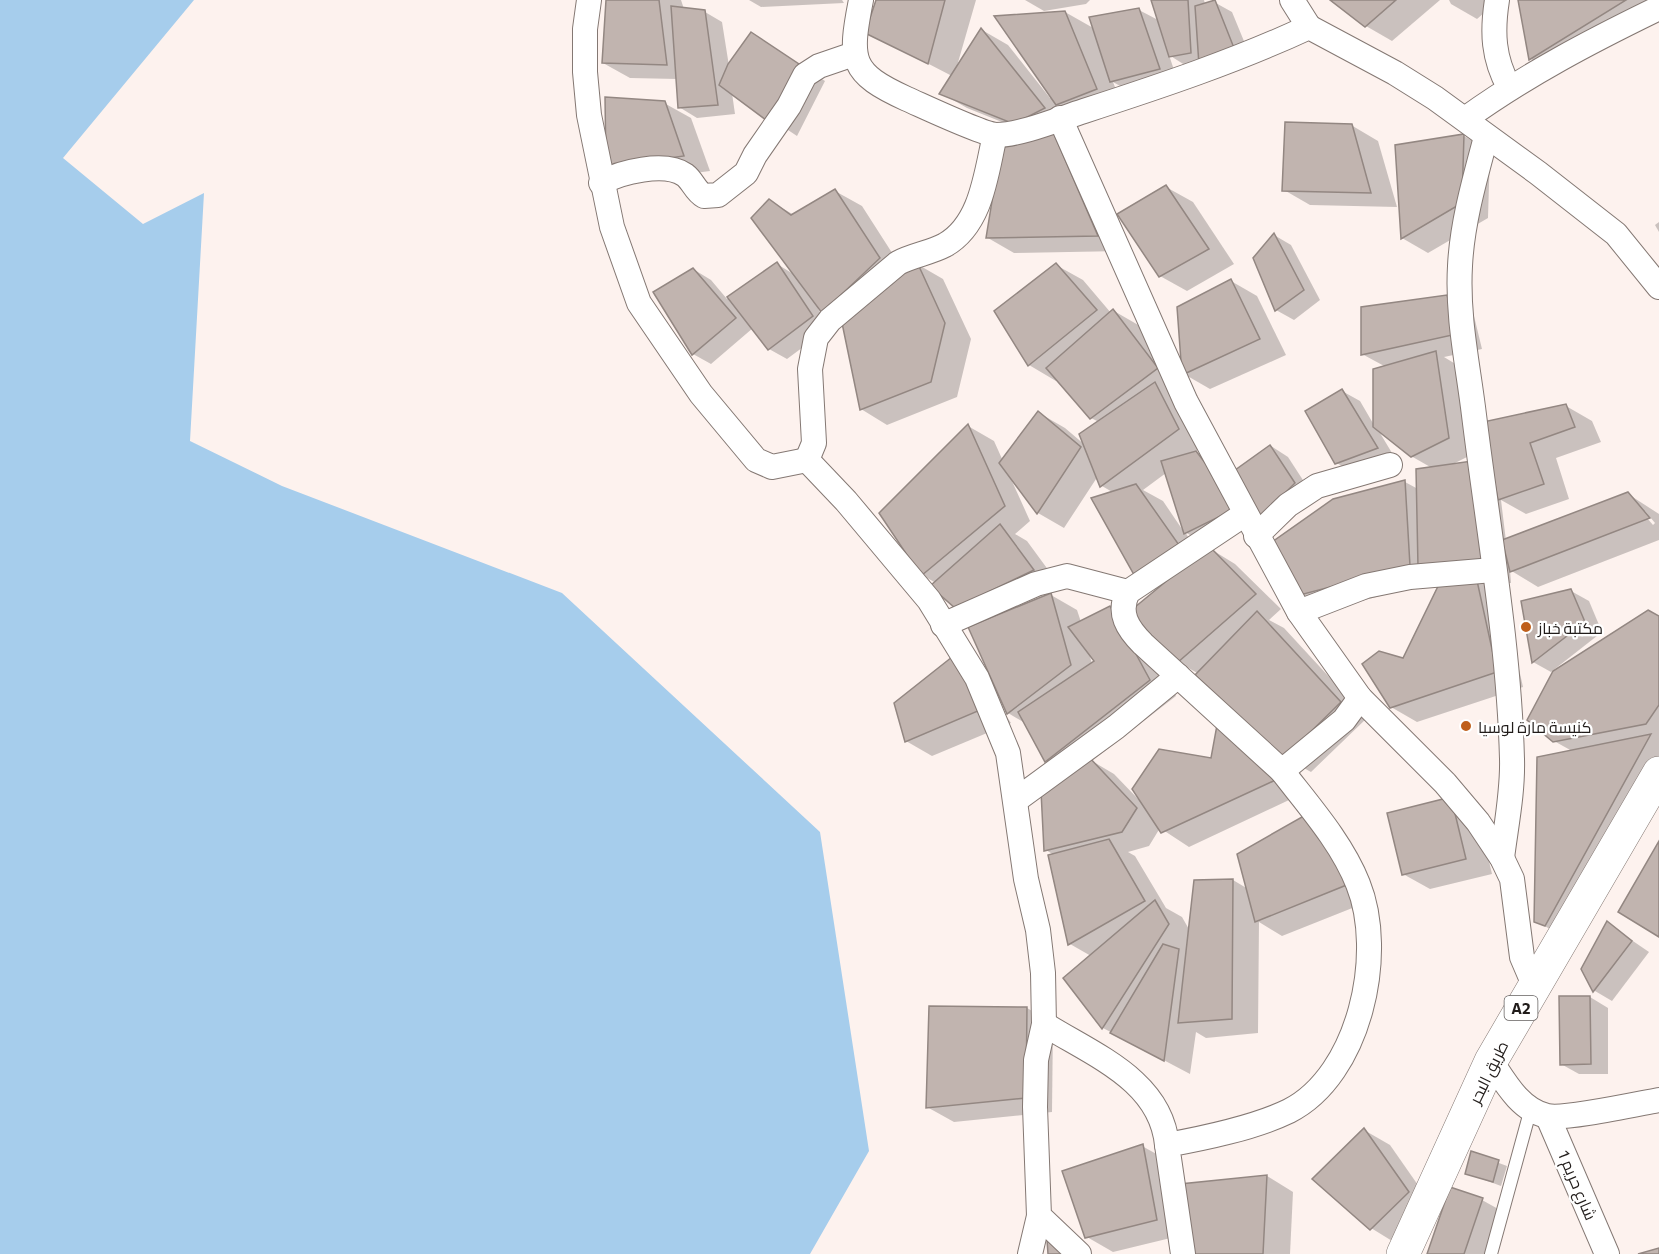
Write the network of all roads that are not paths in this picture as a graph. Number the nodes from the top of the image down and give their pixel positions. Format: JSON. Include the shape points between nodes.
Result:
{"nodes":[{"id":1,"x":589,"y":0,"type":"edge"},
{"id":2,"x":861,"y":0,"type":"edge"},
{"id":3,"x":1292,"y":0,"type":"edge"},
{"id":4,"x":1497,"y":0,"type":"edge"},
{"id":5,"x":1659,"y":8,"type":"edge"},
{"id":6,"x":1310,"y":27,"type":"junction"},
{"id":7,"x":854,"y":54,"type":"junction"},
{"id":8,"x":1509,"y":87,"type":"junction"},
{"id":9,"x":1060,"y":118,"type":"junction"},
{"id":10,"x":1465,"y":119,"type":"junction"},
{"id":11,"x":995,"y":135,"type":"junction"},
{"id":12,"x":1486,"y":137,"type":"junction"},
{"id":13,"x":601,"y":183,"type":"junction"},
{"id":14,"x":1659,"y":286,"type":"edge"},
{"id":15,"x":807,"y":460,"type":"junction"},
{"id":16,"x":1390,"y":465,"type":"dead end"},
{"id":17,"x":1245,"y":514,"type":"junction"},
{"id":18,"x":1256,"y":536,"type":"junction"},
{"id":19,"x":1493,"y":570,"type":"junction"},
{"id":20,"x":1128,"y":592,"type":"junction"},
{"id":21,"x":1299,"y":612,"type":"junction"},
{"id":22,"x":943,"y":625,"type":"junction"},
{"id":23,"x":1178,"y":676,"type":"junction"},
{"id":24,"x":1360,"y":698,"type":"junction"},
{"id":25,"x":1282,"y":771,"type":"junction"},
{"id":26,"x":1659,"y":773,"type":"edge"},
{"id":27,"x":1016,"y":800,"type":"junction"},
{"id":28,"x":1502,"y":858,"type":"junction"},
{"id":29,"x":1534,"y":985,"type":"junction"},
{"id":30,"x":1044,"y":1024,"type":"junction"},
{"id":31,"x":1491,"y":1061,"type":"junction"},
{"id":32,"x":1659,"y":1100,"type":"edge"},
{"id":33,"x":1539,"y":1112,"type":"junction"},
{"id":34,"x":1167,"y":1145,"type":"junction"},
{"id":35,"x":1039,"y":1216,"type":"junction"},
{"id":36,"x":1030,"y":1254,"type":"edge"},
{"id":37,"x":1079,"y":1254,"type":"edge"},
{"id":38,"x":1183,"y":1254,"type":"edge"},
{"id":39,"x":1403,"y":1254,"type":"edge"},
{"id":40,"x":1491,"y":1254,"type":"edge"},
{"id":41,"x":1607,"y":1254,"type":"edge"}],
"edges":[{"from":1,"to":13,"type":"street","via":[[585,72]]},
{"from":2,"to":7,"type":"street"},
{"from":3,"to":6,"type":"street"},
{"from":4,"to":8,"type":"street","via":[[1497,66]]},
{"from":5,"to":8,"type":"street","via":[[1584,44]]},
{"from":6,"to":9,"type":"street","via":[[1223,65]]},
{"from":6,"to":10,"type":"street","via":[[1395,73]]},
{"from":7,"to":11,"type":"street","via":[[868,79],[881,87]]},
{"from":7,"to":13,"type":"street","via":[[805,75],[746,173],[718,195],[704,196],[686,176],[665,169],[631,172]]},
{"from":8,"to":10,"type":"street"},
{"from":9,"to":11,"type":"street"},
{"from":9,"to":17,"type":"street","via":[[1186,402]]},
{"from":10,"to":12,"type":"street"},
{"from":11,"to":15,"type":"street","via":[[970,222],[960,235],[931,252],[897,263],[820,330],[810,358],[814,443]]},
{"from":12,"to":14,"type":"street","via":[[1616,234]]},
{"from":12,"to":19,"type":"street","via":[[1465,224],[1459,296]]},
{"from":13,"to":15,"type":"street","via":[[620,255],[639,303],[701,394],[762,464],[772,467]]},
{"from":15,"to":22,"type":"street","via":[[929,600]]},
{"from":16,"to":18,"type":"street","via":[[1317,486],[1288,504]]},
{"from":17,"to":18,"type":"street"},
{"from":17,"to":20,"type":"street"},
{"from":18,"to":21,"type":"street"},
{"from":19,"to":21,"type":"street","via":[[1410,577],[1366,586]]},
{"from":19,"to":28,"type":"street","via":[[1512,760]]},
{"from":20,"to":22,"type":"street","via":[[1066,576],[1036,584]]},
{"from":20,"to":23,"type":"street","via":[[1122,605],[1127,625]]},
{"from":21,"to":24,"type":"street"},
{"from":22,"to":27,"type":"street","via":[[977,678],[1003,734]]},
{"from":23,"to":25,"type":"street"},
{"from":23,"to":27,"type":"street"},
{"from":24,"to":25,"type":"street","via":[[1344,720]]},
{"from":24,"to":28,"type":"street","via":[[1445,783]]},
{"from":25,"to":34,"type":"street","via":[[1338,847],[1358,882],[1367,909],[1371,944],[1352,1035],[1331,1073],[1315,1092],[1288,1111],[1216,1135]]},
{"from":26,"to":29,"type":"main road","name":"طريق البحر","number":"A2"},
{"from":27,"to":30,"type":"street","via":[[1026,879],[1041,948]]},
{"from":28,"to":29,"type":"street","via":[[1512,879],[1522,957]]},
{"from":29,"to":31,"type":"main road","name":"طريق البحر","number":"A2"},
{"from":30,"to":34,"type":"street","via":[[1138,1083],[1162,1117]]},
{"from":30,"to":35,"type":"street","via":[[1036,1060]]},
{"from":31,"to":33,"type":"street","via":[[1512,1093]]},
{"from":31,"to":39,"type":"main road","name":"طريق البحر","number":"A2"},
{"from":32,"to":33,"type":"street"},
{"from":33,"to":40,"type":"lane"},
{"from":33,"to":41,"type":"street","name":"شارع حريم 1"},
{"from":34,"to":38,"type":"street"},
{"from":35,"to":36,"type":"street"},
{"from":35,"to":37,"type":"street"}]}
